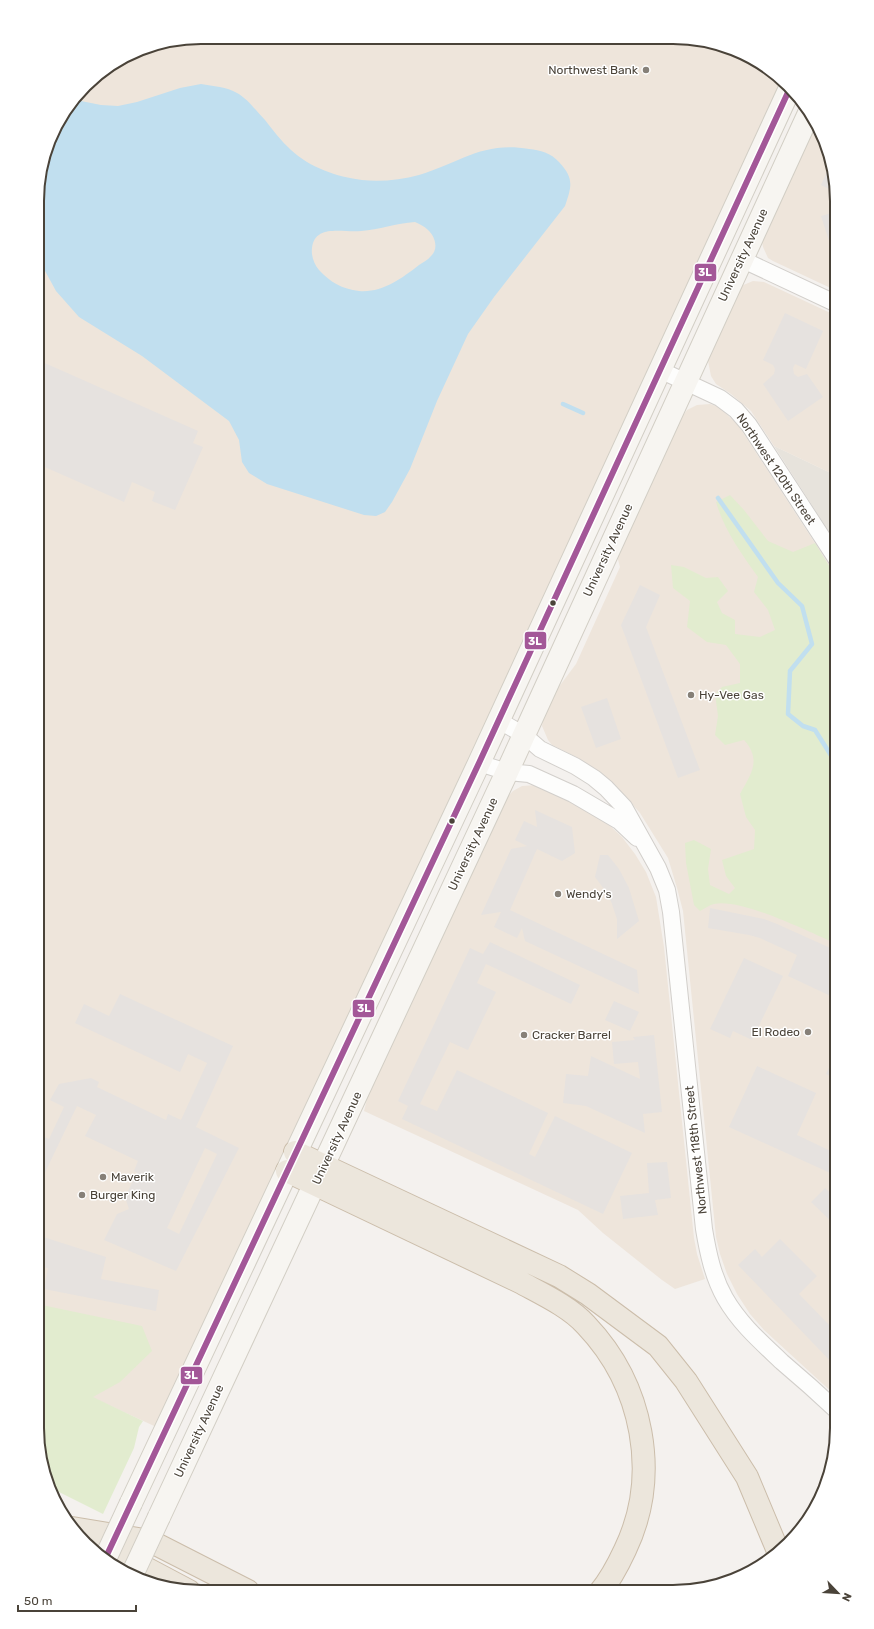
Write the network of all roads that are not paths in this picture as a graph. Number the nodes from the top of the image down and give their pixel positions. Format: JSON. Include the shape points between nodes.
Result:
{"nodes":[{"id":1,"x":787,"y":94,"type":"edge"},
{"id":2,"x":807,"y":119,"type":"edge"},
{"id":3,"x":741,"y":259,"type":"junction"},
{"id":4,"x":830,"y":301,"type":"edge"},
{"id":5,"x":660,"y":370,"type":"junction"},
{"id":6,"x":685,"y":382,"type":"junction"},
{"id":7,"x":830,"y":549,"type":"edge"},
{"id":8,"x":498,"y":720,"type":"junction"},
{"id":9,"x":524,"y":734,"type":"junction"},
{"id":10,"x":479,"y":763,"type":"junction"},
{"id":11,"x":507,"y":772,"type":"junction"},
{"id":12,"x":644,"y":845,"type":"junction"},
{"id":13,"x":291,"y":1161,"type":"junction"},
{"id":14,"x":324,"y":1165,"type":"junction"},
{"id":15,"x":315,"y":1185,"type":"junction"},
{"id":16,"x":830,"y":1405,"type":"edge"},
{"id":17,"x":82,"y":1530,"type":"edge"},
{"id":18,"x":91,"y":1540,"type":"edge"},
{"id":19,"x":776,"y":1546,"type":"edge"},
{"id":20,"x":107,"y":1554,"type":"edge"},
{"id":21,"x":134,"y":1570,"type":"edge"},
{"id":22,"x":172,"y":1582,"type":"edge"},
{"id":23,"x":236,"y":1585,"type":"edge"},
{"id":24,"x":605,"y":1585,"type":"edge"}],
"edges":[{"from":1,"to":5,"type":"main road"},
{"from":2,"to":3,"type":"main road","name":"University Avenue"},
{"from":3,"to":4,"type":"street"},
{"from":3,"to":6,"type":"main road","name":"University Avenue"},
{"from":5,"to":6,"type":"street","name":"Northwest 120th Street"},
{"from":5,"to":8,"type":"main road"},
{"from":6,"to":7,"type":"street","name":"Northwest 120th Street","via":[[720,398],[741,415]]},
{"from":6,"to":9,"type":"main road","name":"University Avenue"},
{"from":8,"to":9,"type":"street","name":"Northwest 118th Street"},
{"from":8,"to":10,"type":"main road"},
{"from":9,"to":11,"type":"main road","name":"University Avenue"},
{"from":9,"to":12,"type":"street","name":"Northwest 118th Street","via":[[540,749],[575,766],[606,788],[630,815]]},
{"from":10,"to":11,"type":"street","name":"Northwest 118th Street"},
{"from":10,"to":13,"type":"main road"},
{"from":11,"to":12,"type":"street","name":"Northwest 118th Street","via":[[529,774],[578,797],[619,821]]},
{"from":11,"to":14,"type":"main road","name":"University Avenue"},
{"from":12,"to":16,"type":"street","name":"Northwest 118th Street","via":[[658,868],[672,912],[704,1229],[714,1275],[740,1321]]},
{"from":13,"to":14,"type":"highway"},
{"from":13,"to":15,"type":"highway"},
{"from":13,"to":20,"type":"main road","bridge":true},
{"from":14,"to":15,"type":"main road","name":"University Avenue"},
{"from":14,"to":19,"type":"highway","via":[[559,1276],[588,1294],[658,1346],[686,1381],[747,1478]]},
{"from":15,"to":21,"type":"main road","name":"University Avenue","bridge":true},
{"from":15,"to":24,"type":"highway","via":[[556,1301],[586,1324],[612,1357],[631,1394],[641,1432],[644,1473],[639,1513],[633,1533],[616,1569]]},
{"from":17,"to":23,"type":"highway","via":[[150,1541]]},
{"from":18,"to":22,"type":"highway"}]}
